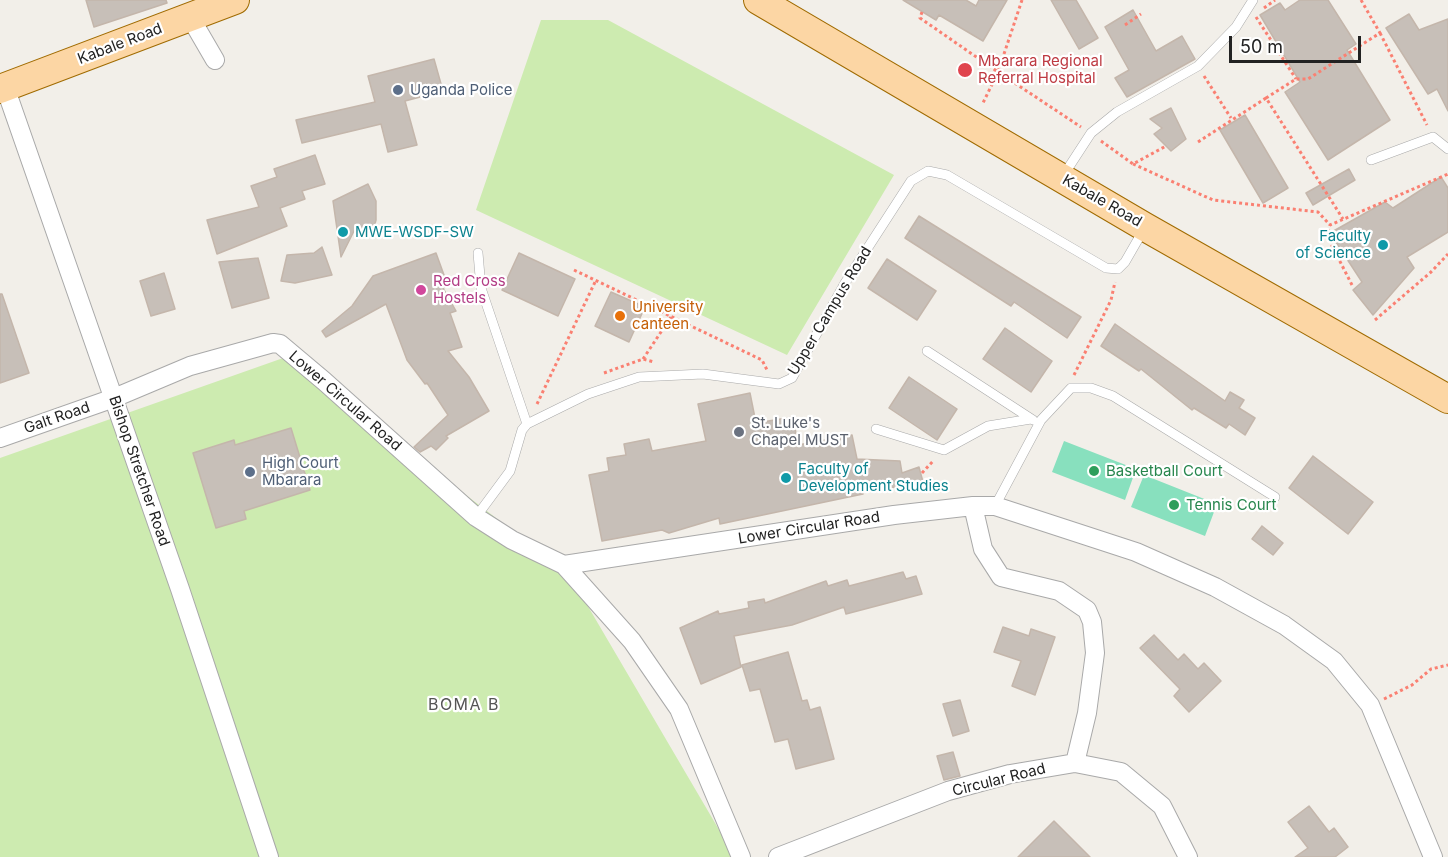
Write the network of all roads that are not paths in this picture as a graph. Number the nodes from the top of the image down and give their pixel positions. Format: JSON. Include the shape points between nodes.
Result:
{"nodes":[{"id":1,"x":235,"y":0,"type":"edge"},
{"id":2,"x":758,"y":0,"type":"edge"},
{"id":3,"x":1252,"y":0,"type":"edge"},
{"id":4,"x":190,"y":17,"type":"junction"},
{"id":5,"x":214,"y":60,"type":"dead end"},
{"id":6,"x":2,"y":88,"type":"edge"},
{"id":7,"x":1448,"y":149,"type":"edge"},
{"id":8,"x":1371,"y":160,"type":"dead end"},
{"id":9,"x":1062,"y":178,"type":"junction"},
{"id":10,"x":1145,"y":227,"type":"junction"},
{"id":11,"x":478,"y":253,"type":"dead end"},
{"id":12,"x":927,"y":351,"type":"dead end"},
{"id":13,"x":114,"y":398,"type":"junction"},
{"id":14,"x":1448,"y":399,"type":"edge"},
{"id":15,"x":1036,"y":420,"type":"junction"},
{"id":16,"x":527,"y":424,"type":"junction"},
{"id":17,"x":876,"y":429,"type":"dead end"},
{"id":18,"x":0,"y":438,"type":"edge"},
{"id":19,"x":1275,"y":497,"type":"dead end"},
{"id":20,"x":973,"y":506,"type":"junction"},
{"id":21,"x":995,"y":506,"type":"junction"},
{"id":22,"x":476,"y":517,"type":"junction"},
{"id":23,"x":564,"y":565,"type":"junction"},
{"id":24,"x":1075,"y":763,"type":"junction"},
{"id":25,"x":268,"y":857,"type":"edge"},
{"id":26,"x":741,"y":857,"type":"edge"},
{"id":27,"x":778,"y":857,"type":"edge"},
{"id":28,"x":1188,"y":857,"type":"edge"},
{"id":29,"x":1433,"y":857,"type":"edge"}],
"edges":[{"from":1,"to":4,"type":"main road","name":"Kabale Road"},
{"from":2,"to":9,"type":"main road","name":"Kabale Road"},
{"from":3,"to":9,"type":"lane","via":[[1236,27],[1198,66],[1117,112],[1091,133]]},
{"from":4,"to":5,"type":"street"},
{"from":4,"to":6,"type":"main road","name":"Kabale Road"},
{"from":6,"to":13,"type":"street","name":"Bishop Stretcher Road"},
{"from":7,"to":8,"type":"lane","via":[[1433,137]]},
{"from":9,"to":10,"type":"main road","name":"Kabale Road"},
{"from":10,"to":14,"type":"main road","name":"Kabale Road"},
{"from":10,"to":16,"type":"lane","name":"Upper Campus Road","via":[[1118,269],[1106,268],[947,175],[928,171],[905,190],[845,282],[792,378],[766,384],[704,374],[639,377],[588,394]]},
{"from":11,"to":16,"type":"lane","via":[[481,288]]},
{"from":12,"to":15,"type":"lane"},
{"from":13,"to":18,"type":"street","name":"Galt Road"},
{"from":13,"to":22,"type":"street","name":"Lower Circular Road","via":[[190,366],[280,344]]},
{"from":13,"to":25,"type":"street","name":"Bishop Stretcher Road"},
{"from":15,"to":17,"type":"lane","via":[[988,426],[944,450]]},
{"from":15,"to":19,"type":"lane","via":[[1071,388],[1091,388],[1113,396]]},
{"from":15,"to":21,"type":"lane"},
{"from":16,"to":22,"type":"lane","via":[[510,471]]},
{"from":20,"to":21,"type":"street","name":"Lower Circular Road"},
{"from":20,"to":23,"type":"street","name":"Lower Circular Road","via":[[894,514]]},
{"from":20,"to":24,"type":"street","via":[[983,549],[1001,577],[1059,591],[1087,610],[1092,622],[1095,653]]},
{"from":21,"to":29,"type":"street","name":"Lower Circular Road","via":[[1080,531],[1215,587],[1284,625],[1334,661],[1370,705]]},
{"from":22,"to":23,"type":"street","name":"Lower Circular Road"},
{"from":23,"to":26,"type":"street","via":[[632,641],[679,709]]},
{"from":24,"to":27,"type":"street","name":"Circular Road","via":[[1010,774],[948,792]]},
{"from":24,"to":28,"type":"street","name":"Circular Road","via":[[1121,772],[1162,806]]}]}
